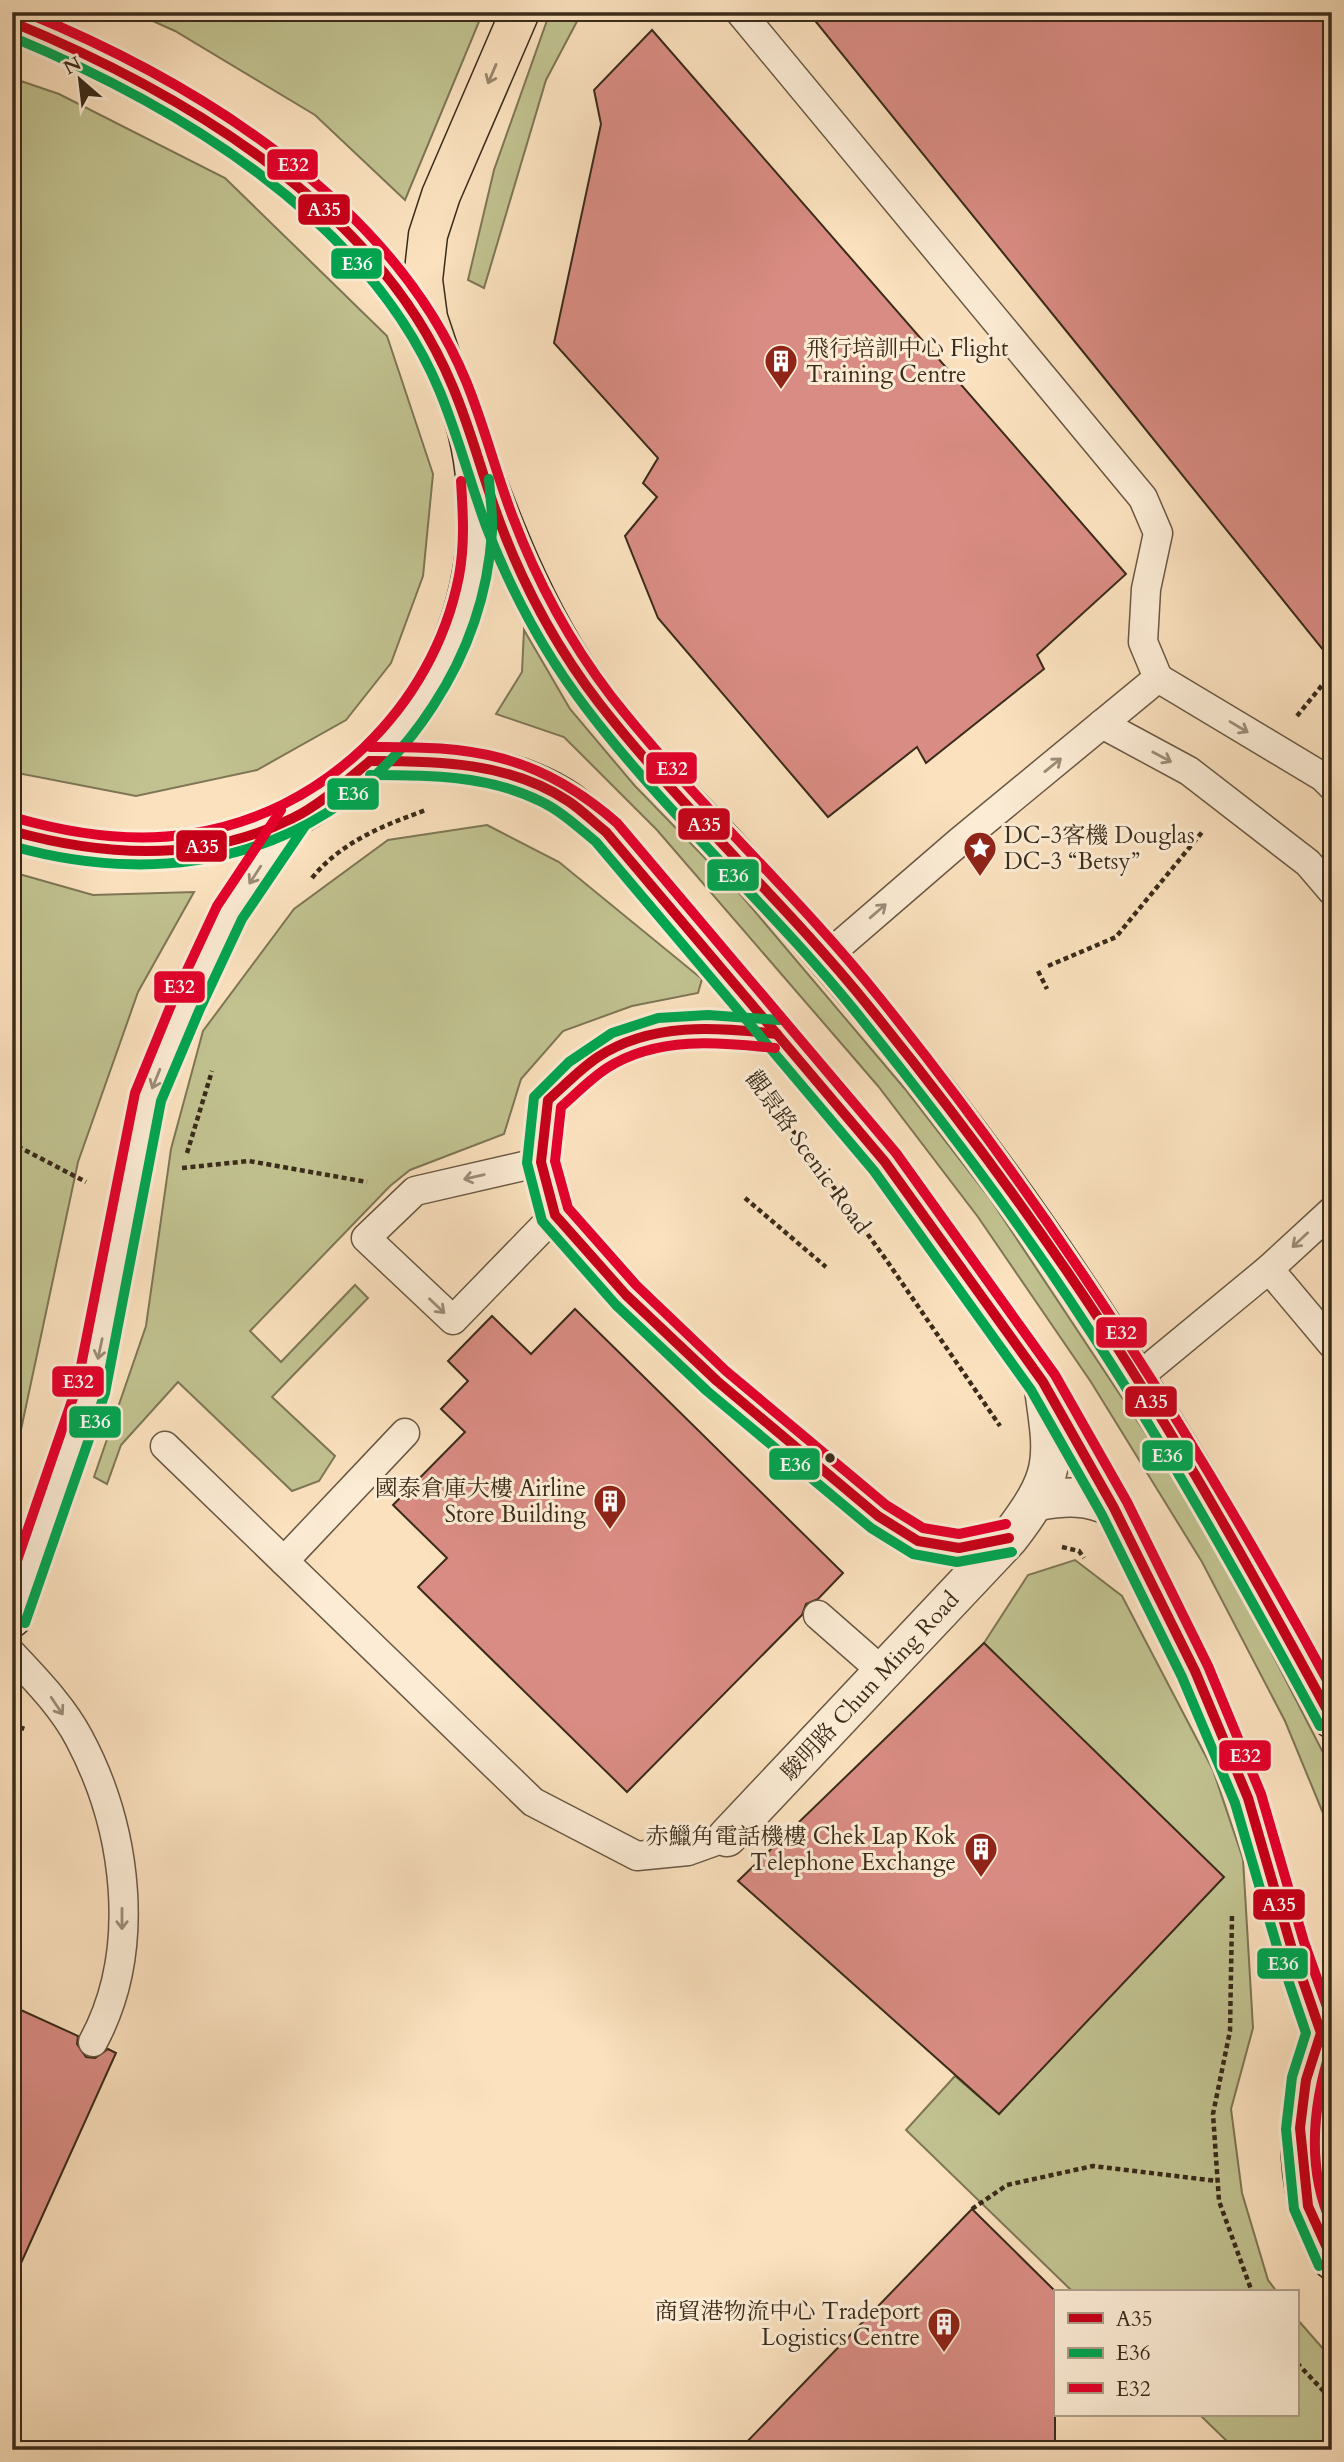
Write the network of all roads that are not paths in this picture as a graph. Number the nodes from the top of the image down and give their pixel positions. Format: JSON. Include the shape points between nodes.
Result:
{"nodes":[{"id":1,"x":520,"y":12,"type":"edge"},
{"id":2,"x":740,"y":12,"type":"edge"},
{"id":3,"x":12,"y":22,"type":"edge"},
{"id":4,"x":443,"y":363,"type":"junction"},
{"id":5,"x":464,"y":420,"type":"junction"},
{"id":6,"x":1158,"y":678,"type":"junction"},
{"id":7,"x":1102,"y":724,"type":"junction"},
{"id":8,"x":370,"y":761,"type":"junction"},
{"id":9,"x":1332,"y":786,"type":"edge"},
{"id":10,"x":293,"y":818,"type":"junction"},
{"id":11,"x":12,"y":831,"type":"edge"},
{"id":12,"x":1332,"y":891,"type":"edge"},
{"id":13,"x":827,"y":956,"type":"junction"},
{"id":14,"x":777,"y":1034,"type":"junction"},
{"id":15,"x":541,"y":1162,"type":"junction"},
{"id":16,"x":1332,"y":1212,"type":"edge"},
{"id":17,"x":555,"y":1215,"type":"junction"},
{"id":18,"x":1269,"y":1269,"type":"junction"},
{"id":19,"x":1332,"y":1344,"type":"edge"},
{"id":20,"x":1137,"y":1378,"type":"junction"},
{"id":21,"x":1042,"y":1382,"type":"junction"},
{"id":22,"x":405,"y":1433,"type":"dead end"},
{"id":23,"x":165,"y":1446,"type":"dead end"},
{"id":24,"x":1038,"y":1500,"type":"junction"},
{"id":25,"x":1114,"y":1508,"type":"junction"},
{"id":26,"x":1009,"y":1538,"type":"junction"},
{"id":27,"x":284,"y":1561,"type":"junction"},
{"id":28,"x":818,"y":1615,"type":"dead end"},
{"id":29,"x":12,"y":1618,"type":"edge"},
{"id":30,"x":12,"y":1654,"type":"edge"},
{"id":31,"x":883,"y":1672,"type":"junction"},
{"id":32,"x":1332,"y":1719,"type":"edge"},
{"id":33,"x":727,"y":1837,"type":"joint"},
{"id":34,"x":1326,"y":2025,"type":"edge"},
{"id":35,"x":93,"y":2042,"type":"dead end"},
{"id":36,"x":1332,"y":2260,"type":"edge"}],
"edges":[{"from":1,"to":4,"type":"highway","one_way":true,"via":[[428,235],[422,279],[428,318]]},
{"from":2,"to":6,"type":"lane","via":[[1143,498],[1158,533],[1146,589],[1143,642]]},
{"from":3,"to":4,"type":"main road","via":[[64,41],[176,99],[274,168],[360,246],[405,301]]},
{"from":4,"to":5,"type":"main road"},
{"from":5,"to":8,"type":"main road","via":[[476,490],[477,549],[466,607],[447,659],[425,696]]},
{"from":5,"to":13,"type":"main road","via":[[507,541],[554,633],[595,698]]},
{"from":6,"to":7,"type":"lane"},
{"from":6,"to":9,"type":"lane","one_way":true},
{"from":7,"to":12,"type":"lane","one_way":true,"via":[[1189,771],[1308,863]]},
{"from":13,"to":7,"type":"lane","one_way":true},
{"from":8,"to":10,"type":"main road"},
{"from":8,"to":14,"type":"main road","name":"觀景路 Scenic Road","via":[[437,760],[481,768],[567,800],[606,832]]},
{"from":10,"to":11,"type":"main road","via":[[241,837],[191,848],[133,853],[85,849]]},
{"from":10,"to":29,"type":"main road","one_way":true,"via":[[230,912],[148,1097],[91,1390]]},
{"from":13,"to":20,"type":"main road","via":[[942,1098]]},
{"from":14,"to":15,"type":"lane","via":[[724,1028],[653,1032],[600,1056],[548,1100]]},
{"from":14,"to":21,"type":"main road","name":"觀景路 Scenic Road","via":[[885,1163]]},
{"from":15,"to":17,"type":"lane"},
{"from":15,"to":17,"type":"lane","one_way":true,"via":[[415,1191],[366,1238],[453,1320]]},
{"from":16,"to":18,"type":"lane","one_way":true},
{"from":17,"to":26,"type":"lane","via":[[626,1295],[717,1381],[878,1516],[918,1541],[959,1548]]},
{"from":18,"to":19,"type":"lane"},
{"from":18,"to":20,"type":"lane"},
{"from":20,"to":32,"type":"main road","via":[[1263,1590]]},
{"from":21,"to":24,"type":"main road","name":"駿明路 Chun Ming Road","via":[[1051,1442],[1049,1474]]},
{"from":21,"to":25,"type":"main road","name":"觀景路 Scenic Road"},
{"from":22,"to":27,"type":"lane"},
{"from":23,"to":27,"type":"lane"},
{"from":24,"to":25,"type":"main road","via":[[1062,1496],[1096,1499]]},
{"from":24,"to":26,"type":"main road","name":"駿明路 Chun Ming Road"},
{"from":25,"to":34,"type":"main road","name":"觀景路 Scenic Road","via":[[1195,1671],[1248,1798],[1291,1946]]},
{"from":26,"to":31,"type":"main road","name":"駿明路 Chun Ming Road"},
{"from":27,"to":33,"type":"lane","via":[[533,1802],[637,1856],[688,1851]]},
{"from":28,"to":31,"type":"lane"},
{"from":30,"to":35,"type":"lane","one_way":true,"via":[[50,1695],[78,1736],[100,1783],[115,1832],[122,1882],[122,1934],[114,1984]]},
{"from":31,"to":33,"type":"main road","name":"駿明路 Chun Ming Road"},
{"from":34,"to":36,"type":"main road","name":"觀景路 Scenic Road","via":[[1306,2080],[1300,2128],[1308,2206]]}]}
